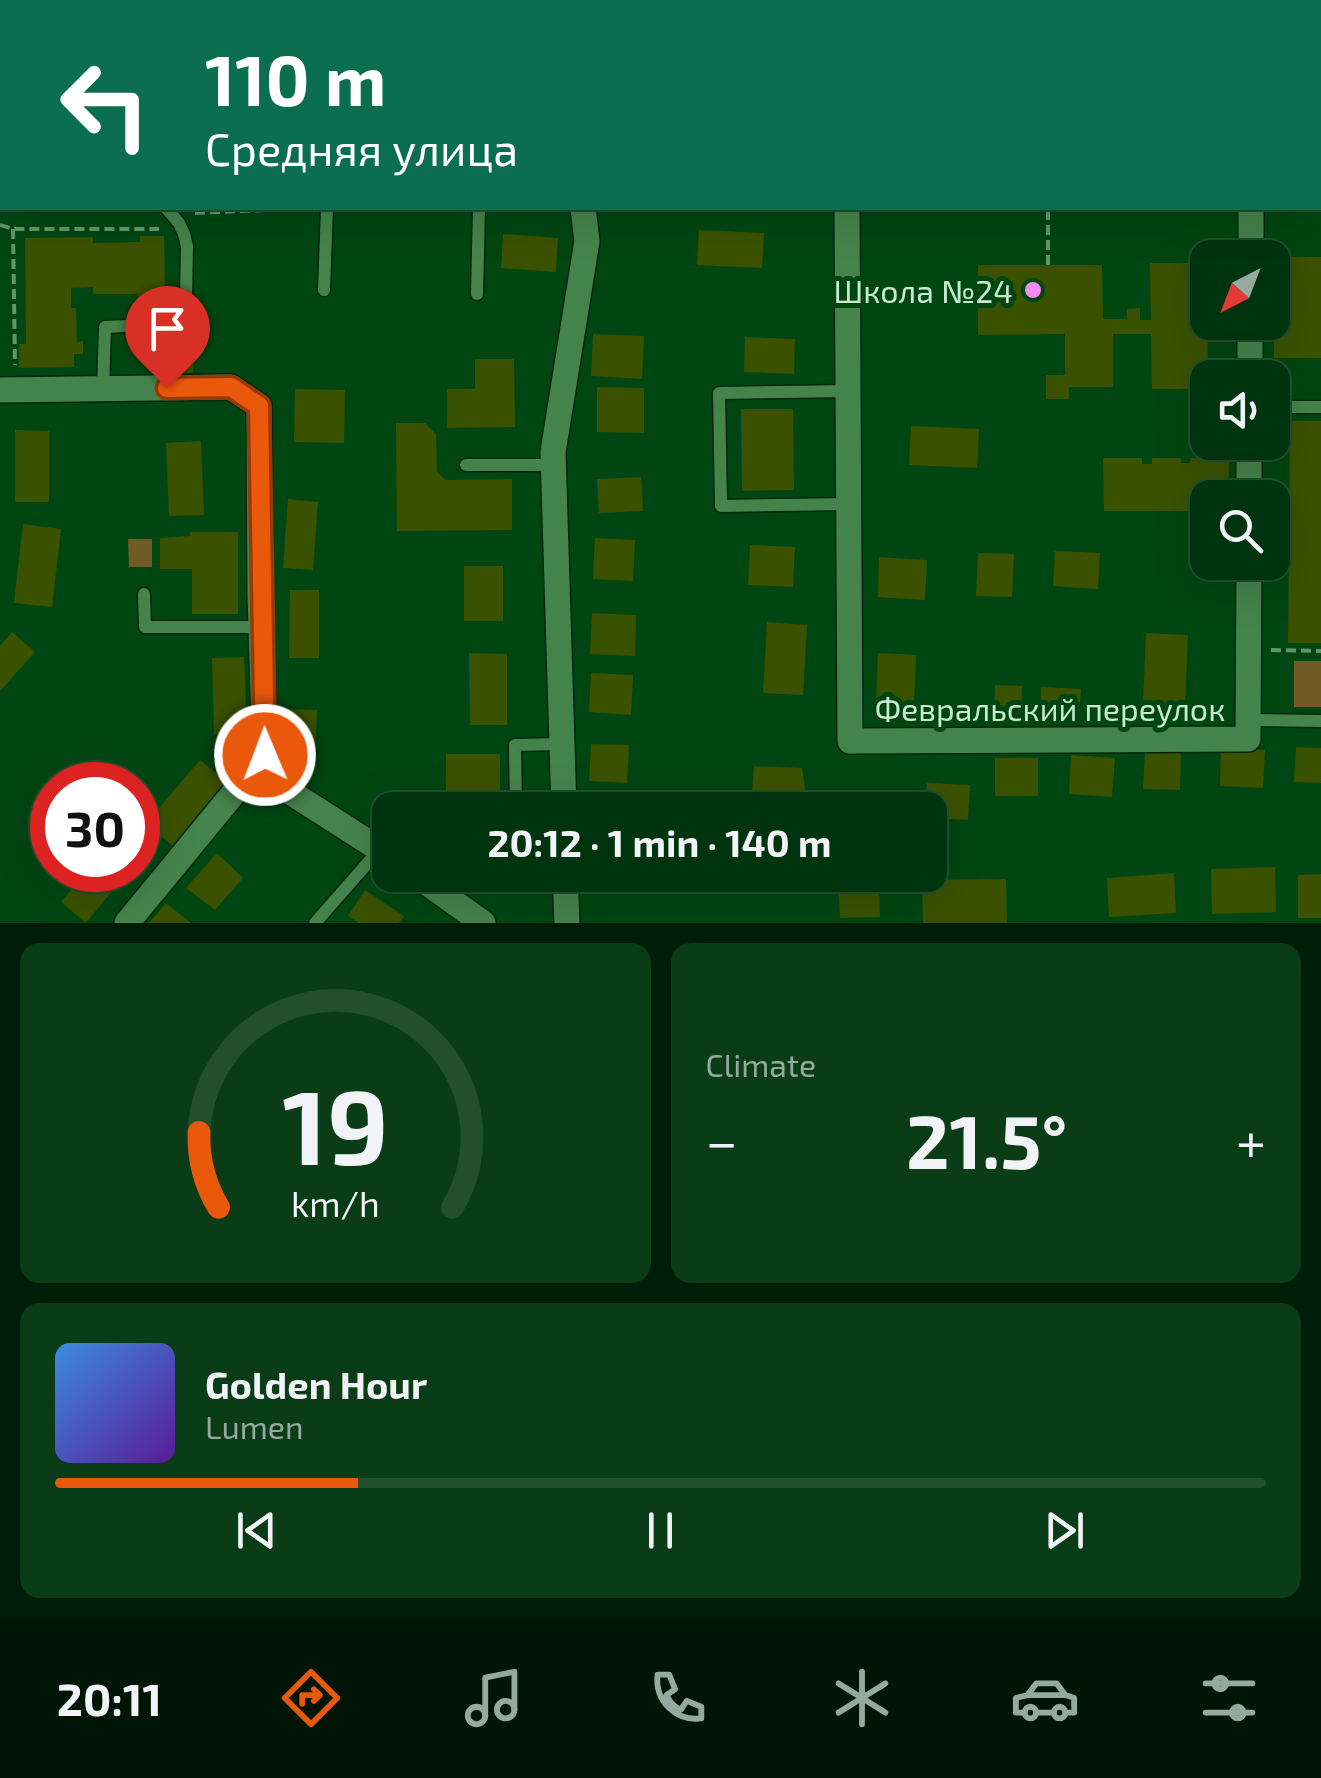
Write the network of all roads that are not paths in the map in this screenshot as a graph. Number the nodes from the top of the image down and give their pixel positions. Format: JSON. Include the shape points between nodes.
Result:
{"nodes":[{"id":1,"x":168,"y":210,"type":"edge"},
{"id":2,"x":327,"y":210,"type":"edge"},
{"id":3,"x":479,"y":210,"type":"edge"},
{"id":4,"x":582,"y":210,"type":"edge"},
{"id":5,"x":846,"y":210,"type":"edge"},
{"id":6,"x":1251,"y":210,"type":"edge"},
{"id":7,"x":1251,"y":240,"type":"edge"},
{"id":8,"x":324,"y":290,"type":"dead end"},
{"id":9,"x":477,"y":294,"type":"dead end"},
{"id":10,"x":103,"y":389,"type":"junction"},
{"id":11,"x":8,"y":390,"type":"edge"},
{"id":12,"x":848,"y":391,"type":"junction"},
{"id":13,"x":1290,"y":406,"type":"edge"},
{"id":14,"x":1321,"y":407,"type":"edge"},
{"id":15,"x":466,"y":465,"type":"dead end"},
{"id":16,"x":553,"y":465,"type":"junction"},
{"id":17,"x":848,"y":504,"type":"junction"},
{"id":18,"x":1249,"y":580,"type":"edge"},
{"id":19,"x":144,"y":594,"type":"dead end"},
{"id":20,"x":261,"y":627,"type":"junction"},
{"id":21,"x":1248,"y":720,"type":"junction"},
{"id":22,"x":1321,"y":721,"type":"edge"},
{"id":23,"x":562,"y":744,"type":"junction"},
{"id":24,"x":254,"y":770,"type":"junction"},
{"id":25,"x":516,"y":792,"type":"edge"},
{"id":26,"x":563,"y":792,"type":"edge"},
{"id":27,"x":372,"y":845,"type":"edge"},
{"id":28,"x":372,"y":866,"type":"edge"},
{"id":29,"x":440,"y":892,"type":"edge"},
{"id":30,"x":565,"y":892,"type":"edge"},
{"id":31,"x":127,"y":923,"type":"edge"},
{"id":32,"x":315,"y":923,"type":"edge"},
{"id":33,"x":483,"y":923,"type":"edge"},
{"id":34,"x":566,"y":923,"type":"edge"}],
"edges":[{"from":1,"to":10,"type":"lane","via":[[186,246],[182,308],[165,324],[104,327]]},
{"from":2,"to":8,"type":"lane"},
{"from":3,"to":9,"type":"lane"},
{"from":4,"to":16,"type":"street","via":[[587,241]]},
{"from":5,"to":12,"type":"street","name":"Февральский переулок"},
{"from":6,"to":7,"type":"street"},
{"from":10,"to":11,"type":"street"},
{"from":10,"to":20,"type":"street","via":[[231,387],[259,406]]},
{"from":12,"to":17,"type":"street","name":"Февральский переулок"},
{"from":12,"to":17,"type":"lane","via":[[718,393],[721,506]]},
{"from":13,"to":14,"type":"lane"},
{"from":15,"to":16,"type":"lane"},
{"from":16,"to":23,"type":"street"},
{"from":17,"to":21,"type":"street","name":"Февральский переулок","via":[[850,741],[1248,739]]},
{"from":18,"to":21,"type":"street","name":"Февральский переулок"},
{"from":19,"to":20,"type":"lane","via":[[145,628]]},
{"from":20,"to":24,"type":"street","via":[[265,755]]},
{"from":21,"to":22,"type":"lane"},
{"from":23,"to":25,"type":"lane","via":[[515,746]]},
{"from":23,"to":26,"type":"street"},
{"from":24,"to":27,"type":"street"},
{"from":24,"to":31,"type":"street"},
{"from":28,"to":32,"type":"lane"},
{"from":29,"to":33,"type":"street"},
{"from":30,"to":34,"type":"street"}]}
